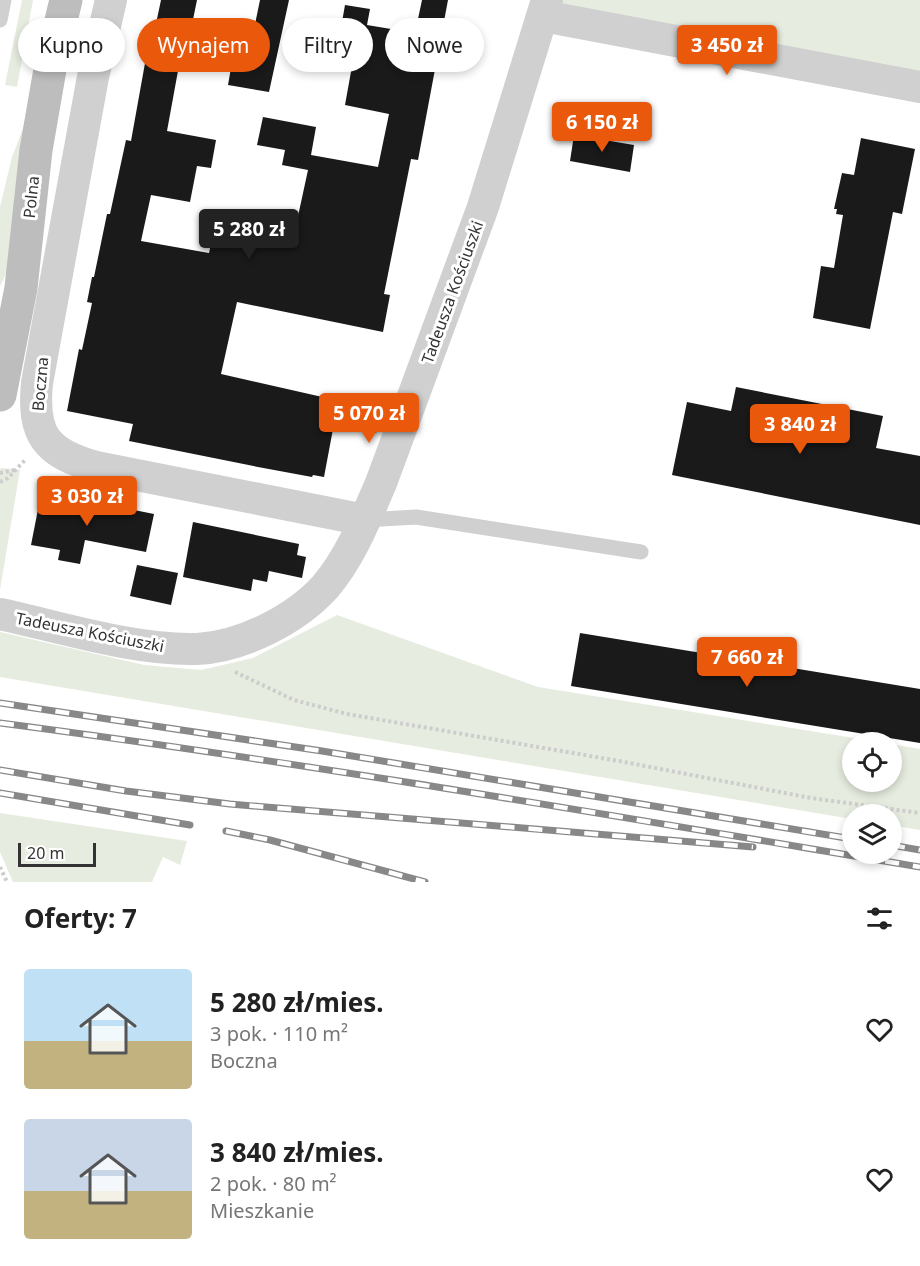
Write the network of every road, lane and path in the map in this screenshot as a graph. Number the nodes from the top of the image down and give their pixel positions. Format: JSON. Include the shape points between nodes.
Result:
{"nodes":[{"id":1,"x":4,"y":0,"type":"edge"},
{"id":2,"x":66,"y":0,"type":"edge"},
{"id":3,"x":111,"y":0,"type":"edge"},
{"id":4,"x":545,"y":8,"type":"edge"},
{"id":5,"x":61,"y":18,"type":"edge"},
{"id":6,"x":107,"y":18,"type":"edge"},
{"id":7,"x":0,"y":20,"type":"edge"},
{"id":8,"x":50,"y":72,"type":"edge"},
{"id":9,"x":95,"y":72,"type":"edge"},
{"id":10,"x":920,"y":87,"type":"edge"},
{"id":11,"x":3,"y":357,"type":"edge"},
{"id":12,"x":0,"y":395,"type":"edge"},
{"id":13,"x":0,"y":472,"type":"edge"},
{"id":14,"x":0,"y":482,"type":"edge"},
{"id":15,"x":365,"y":520,"type":"junction"},
{"id":16,"x":641,"y":552,"type":"dead end"},
{"id":17,"x":0,"y":614,"type":"edge"},
{"id":18,"x":199,"y":649,"type":"junction"},
{"id":19,"x":920,"y":813,"type":"edge"},
{"id":20,"x":0,"y":867,"type":"edge"},
{"id":21,"x":7,"y":882,"type":"edge"}],
"edges":[{"from":1,"to":7,"type":"lane"},
{"from":2,"to":5,"type":"street","name":"Polna"},
{"from":3,"to":6,"type":"street","name":"Boczna"},
{"from":4,"to":10,"type":"street"},
{"from":4,"to":15,"type":"street","name":"Tadeusza Kościuszki","via":[[483,207]]},
{"from":8,"to":11,"type":"street","name":"Polna","via":[[36,150],[21,288]]},
{"from":9,"to":15,"type":"street","name":"Boczna","via":[[37,383],[35,406],[42,435],[59,452],[96,467]]},
{"from":11,"to":12,"type":"street","name":"Polna"},
{"from":13,"to":14,"type":"path","via":[[16,470]]},
{"from":15,"to":16,"type":"lane","via":[[416,517]]},
{"from":15,"to":18,"type":"street","name":"Tadeusza Kościuszki","via":[[339,567],[307,604],[252,636]]},
{"from":17,"to":18,"type":"street","name":"Tadeusza Kościuszki","via":[[151,646]]},
{"from":18,"to":19,"type":"path","via":[[294,700],[347,714],[811,798]]},
{"from":20,"to":21,"type":"path"}]}
